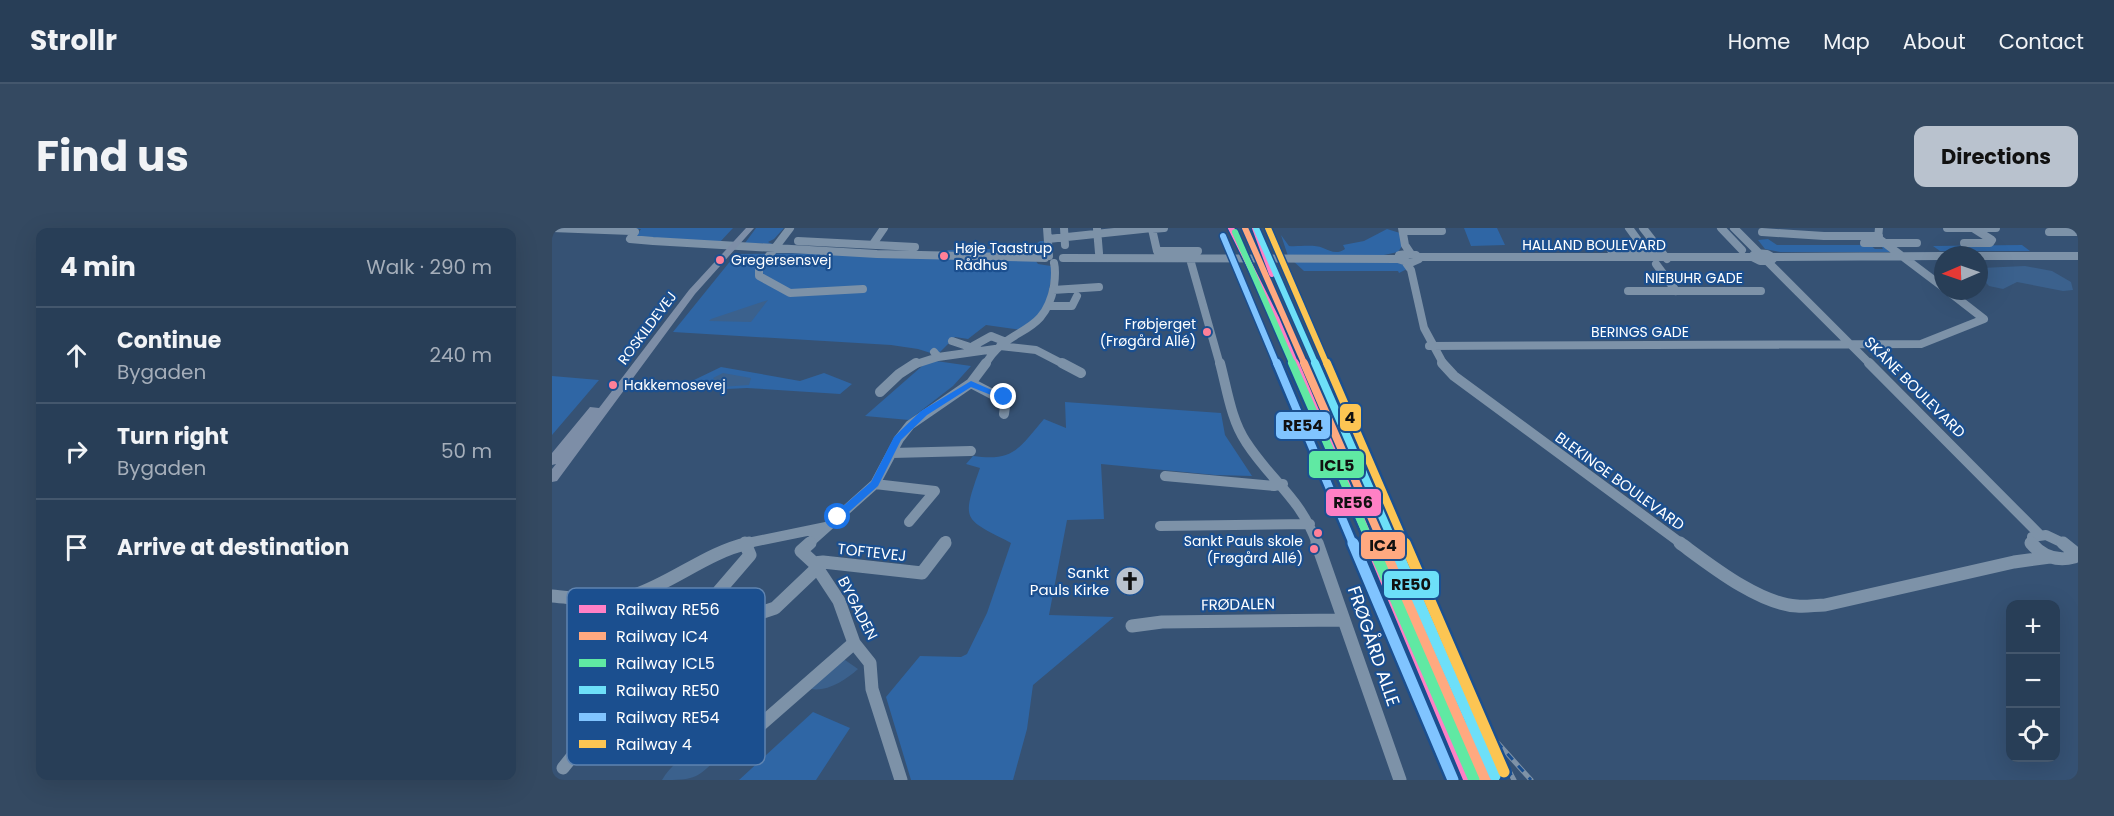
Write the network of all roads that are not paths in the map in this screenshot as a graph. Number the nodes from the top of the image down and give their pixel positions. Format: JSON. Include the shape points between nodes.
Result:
{"nodes":[{"id":1,"x":552,"y":228,"type":"edge"},
{"id":2,"x":741,"y":228,"type":"edge"},
{"id":3,"x":750,"y":228,"type":"edge"},
{"id":4,"x":790,"y":228,"type":"edge"},
{"id":5,"x":797,"y":228,"type":"edge"},
{"id":6,"x":884,"y":228,"type":"edge"},
{"id":7,"x":1047,"y":228,"type":"edge"},
{"id":8,"x":1053,"y":228,"type":"edge"},
{"id":9,"x":1064,"y":228,"type":"edge"},
{"id":10,"x":1164,"y":228,"type":"edge"},
{"id":11,"x":1394,"y":228,"type":"edge"},
{"id":12,"x":1629,"y":228,"type":"edge"},
{"id":13,"x":1643,"y":228,"type":"edge"},
{"id":14,"x":1721,"y":228,"type":"edge"},
{"id":15,"x":1734,"y":228,"type":"edge"},
{"id":16,"x":1947,"y":228,"type":"edge"},
{"id":17,"x":1973,"y":228,"type":"edge"},
{"id":18,"x":1996,"y":228,"type":"edge"},
{"id":19,"x":1133,"y":229,"type":"edge"},
{"id":20,"x":1152,"y":229,"type":"edge"},
{"id":21,"x":1402,"y":229,"type":"edge"},
{"id":22,"x":1097,"y":231,"type":"edge"},
{"id":23,"x":1442,"y":231,"type":"dead end"},
{"id":24,"x":1762,"y":232,"type":"dead end"},
{"id":25,"x":1879,"y":232,"type":"edge"},
{"id":26,"x":2078,"y":232,"type":"edge"},
{"id":27,"x":2058,"y":237,"type":"dead end"},
{"id":28,"x":1051,"y":239,"type":"junction"},
{"id":29,"x":1065,"y":241,"type":"junction"},
{"id":30,"x":798,"y":242,"type":"dead end"},
{"id":31,"x":1864,"y":243,"type":"dead end"},
{"id":32,"x":1886,"y":243,"type":"junction"},
{"id":33,"x":1917,"y":243,"type":"dead end"},
{"id":34,"x":1964,"y":243,"type":"dead end"},
{"id":35,"x":873,"y":244,"type":"junction"},
{"id":36,"x":727,"y":247,"type":"junction"},
{"id":37,"x":915,"y":247,"type":"dead end"},
{"id":38,"x":775,"y":250,"type":"junction"},
{"id":39,"x":1198,"y":250,"type":"dead end"},
{"id":40,"x":1611,"y":250,"type":"dead end"},
{"id":41,"x":1645,"y":250,"type":"junction"},
{"id":42,"x":1660,"y":250,"type":"junction"},
{"id":43,"x":1742,"y":250,"type":"dead end"},
{"id":44,"x":1099,"y":253,"type":"dead end"},
{"id":45,"x":1756,"y":255,"type":"junction"},
{"id":46,"x":1903,"y":256,"type":"junction"},
{"id":47,"x":1934,"y":256,"type":"edge"},
{"id":48,"x":1988,"y":256,"type":"edge"},
{"id":49,"x":2078,"y":256,"type":"edge"},
{"id":50,"x":1666,"y":257,"type":"junction"},
{"id":51,"x":1053,"y":259,"type":"junction"},
{"id":52,"x":1190,"y":259,"type":"junction"},
{"id":53,"x":1770,"y":259,"type":"junction"},
{"id":54,"x":1409,"y":260,"type":"junction"},
{"id":55,"x":1614,"y":264,"type":"dead end"},
{"id":56,"x":1656,"y":264,"type":"junction"},
{"id":57,"x":1671,"y":264,"type":"junction"},
{"id":58,"x":1731,"y":264,"type":"dead end"},
{"id":59,"x":1934,"y":280,"type":"edge"},
{"id":60,"x":1099,"y":287,"type":"dead end"},
{"id":61,"x":863,"y":289,"type":"dead end"},
{"id":62,"x":1053,"y":290,"type":"junction"},
{"id":63,"x":1628,"y":291,"type":"dead end"},
{"id":64,"x":1676,"y":291,"type":"junction"},
{"id":65,"x":1761,"y":291,"type":"dead end"},
{"id":66,"x":1077,"y":296,"type":"dead end"},
{"id":67,"x":1960,"y":300,"type":"edge"},
{"id":68,"x":1050,"y":306,"type":"junction"},
{"id":69,"x":952,"y":341,"type":"dead end"},
{"id":70,"x":1851,"y":344,"type":"junction"},
{"id":71,"x":1000,"y":346,"type":"junction"},
{"id":72,"x":1430,"y":346,"type":"junction"},
{"id":73,"x":976,"y":348,"type":"junction"},
{"id":74,"x":1081,"y":372,"type":"dead end"},
{"id":75,"x":971,"y":383,"type":"junction"},
{"id":76,"x":880,"y":392,"type":"dead end"},
{"id":77,"x":1004,"y":414,"type":"dead end"},
{"id":78,"x":971,"y":451,"type":"dead end"},
{"id":79,"x":892,"y":453,"type":"junction"},
{"id":80,"x":552,"y":461,"type":"edge"},
{"id":81,"x":1165,"y":476,"type":"dead end"},
{"id":82,"x":552,"y":478,"type":"edge"},
{"id":83,"x":875,"y":483,"type":"junction"},
{"id":84,"x":1283,"y":484,"type":"junction"},
{"id":85,"x":909,"y":522,"type":"dead end"},
{"id":86,"x":1310,"y":524,"type":"junction"},
{"id":87,"x":1160,"y":526,"type":"dead end"},
{"id":88,"x":826,"y":527,"type":"junction"},
{"id":89,"x":2040,"y":535,"type":"junction"},
{"id":90,"x":946,"y":541,"type":"dead end"},
{"id":91,"x":745,"y":543,"type":"junction"},
{"id":92,"x":2074,"y":547,"type":"edge"},
{"id":93,"x":2036,"y":548,"type":"junction"},
{"id":94,"x":2050,"y":557,"type":"junction"},
{"id":95,"x":2014,"y":562,"type":"junction"},
{"id":96,"x":816,"y":565,"type":"junction"},
{"id":97,"x":652,"y":588,"type":"edge"},
{"id":98,"x":722,"y":588,"type":"edge"},
{"id":99,"x":552,"y":596,"type":"edge"},
{"id":100,"x":567,"y":597,"type":"edge"},
{"id":101,"x":765,"y":611,"type":"edge"},
{"id":102,"x":1344,"y":620,"type":"junction"},
{"id":103,"x":1132,"y":626,"type":"dead end"},
{"id":104,"x":854,"y":643,"type":"junction"},
{"id":105,"x":765,"y":720,"type":"edge"},
{"id":106,"x":567,"y":763,"type":"edge"},
{"id":107,"x":563,"y":768,"type":"dead end"},
{"id":108,"x":902,"y":780,"type":"edge"},
{"id":109,"x":1400,"y":780,"type":"edge"}],
"edges":[{"from":1,"to":36,"type":"street","via":[[632,231],[635,232],[630,239]]},
{"from":2,"to":36,"type":"main road","name":"ROSKILDEVEJ"},
{"from":3,"to":36,"type":"main road","name":"ROSKILDEVEJ"},
{"from":4,"to":38,"type":"street"},
{"from":5,"to":38,"type":"street"},
{"from":6,"to":35,"type":"street"},
{"from":7,"to":28,"type":"street"},
{"from":8,"to":28,"type":"street"},
{"from":9,"to":29,"type":"street"},
{"from":10,"to":20,"type":"street"},
{"from":11,"to":21,"type":"street"},
{"from":12,"to":41,"type":"street"},
{"from":13,"to":42,"type":"street"},
{"from":14,"to":43,"type":"street"},
{"from":15,"to":45,"type":"street"},
{"from":16,"to":17,"type":"street"},
{"from":17,"to":18,"type":"street"},
{"from":17,"to":34,"type":"street","via":[[1992,240]]},
{"from":19,"to":20,"type":"street"},
{"from":19,"to":22,"type":"street"},
{"from":20,"to":39,"type":"street","via":[[1157,251]]},
{"from":21,"to":23,"type":"street"},
{"from":21,"to":54,"type":"street"},
{"from":22,"to":29,"type":"street"},
{"from":22,"to":44,"type":"street"},
{"from":24,"to":25,"type":"street","via":[[1824,236]]},
{"from":25,"to":32,"type":"street"},
{"from":26,"to":27,"type":"street","via":[[2049,232]]},
{"from":28,"to":29,"type":"street"},
{"from":28,"to":51,"type":"street"},
{"from":30,"to":35,"type":"street"},
{"from":31,"to":32,"type":"street"},
{"from":32,"to":33,"type":"street"},
{"from":32,"to":46,"type":"street"},
{"from":35,"to":37,"type":"street"},
{"from":36,"to":38,"type":"street","name":"HALLAND BOULEVARD"},
{"from":36,"to":80,"type":"main road","name":"ROSKILDEVEJ","via":[[683,293]]},
{"from":36,"to":82,"type":"main road","name":"ROSKILDEVEJ"},
{"from":38,"to":51,"type":"street","name":"HALLAND BOULEVARD"},
{"from":38,"to":61,"type":"street","via":[[757,274],[785,291]]},
{"from":40,"to":41,"type":"street"},
{"from":41,"to":42,"type":"street"},
{"from":42,"to":50,"type":"street"},
{"from":45,"to":50,"type":"street","name":"HALLAND BOULEVARD"},
{"from":45,"to":53,"type":"street","name":"HALLAND BOULEVARD"},
{"from":46,"to":47,"type":"street"},
{"from":46,"to":53,"type":"street"},
{"from":46,"to":59,"type":"street"},
{"from":48,"to":49,"type":"street"},
{"from":50,"to":54,"type":"street","name":"HALLAND BOULEVARD"},
{"from":50,"to":57,"type":"street"},
{"from":51,"to":52,"type":"street","name":"HALLAND BOULEVARD"},
{"from":51,"to":62,"type":"street"},
{"from":52,"to":54,"type":"street","name":"HALLAND BOULEVARD"},
{"from":52,"to":84,"type":"street","name":"FRØGÅRD ALLE","via":[[1238,428],[1250,449]]},
{"from":53,"to":70,"type":"street","name":"SKÅNE BOULEVARD"},
{"from":54,"to":72,"type":"street","name":"BLEKINGE BOULEVARD"},
{"from":55,"to":56,"type":"street"},
{"from":56,"to":57,"type":"street"},
{"from":56,"to":64,"type":"street"},
{"from":57,"to":58,"type":"street"},
{"from":60,"to":62,"type":"street"},
{"from":62,"to":68,"type":"street"},
{"from":63,"to":64,"type":"street","name":"NIEBUHR GADE"},
{"from":64,"to":65,"type":"street","name":"NIEBUHR GADE"},
{"from":66,"to":68,"type":"street","via":[[1072,306]]},
{"from":67,"to":70,"type":"street","name":"BERINGS GADE","via":[[1983,321],[1925,343]]},
{"from":68,"to":71,"type":"street","name":"BYGADEN","via":[[1036,324]]},
{"from":69,"to":73,"type":"street"},
{"from":70,"to":72,"type":"street","name":"BERINGS GADE"},
{"from":70,"to":89,"type":"street","name":"SKÅNE BOULEVARD"},
{"from":71,"to":73,"type":"street"},
{"from":71,"to":73,"type":"street","via":[[991,336]]},
{"from":71,"to":74,"type":"street","via":[[1036,351]]},
{"from":71,"to":75,"type":"street","name":"BYGADEN"},
{"from":72,"to":95,"type":"street","name":"BLEKINGE BOULEVARD","via":[[1443,366],[1474,393],[1714,568],[1758,593],[1796,606],[1825,605]]},
{"from":73,"to":76,"type":"street","via":[[936,354],[902,370]]},
{"from":75,"to":77,"type":"street","via":[[1006,398]]},
{"from":75,"to":79,"type":"street","name":"BYGADEN","via":[[912,423],[897,439]]},
{"from":78,"to":79,"type":"street"},
{"from":79,"to":83,"type":"street","name":"BYGADEN"},
{"from":81,"to":84,"type":"street"},
{"from":83,"to":85,"type":"street","via":[[935,490]]},
{"from":83,"to":88,"type":"street","name":"BYGADEN"},
{"from":84,"to":86,"type":"street","name":"FRØGÅRD ALLE"},
{"from":86,"to":87,"type":"street"},
{"from":86,"to":102,"type":"street","name":"FRØGÅRD ALLE"},
{"from":88,"to":91,"type":"street"},
{"from":88,"to":96,"type":"street","name":"BYGADEN","via":[[801,551]]},
{"from":89,"to":92,"type":"street"},
{"from":89,"to":93,"type":"street","via":[[2031,540]]},
{"from":90,"to":96,"type":"street","name":"TOFTEVEJ","via":[[922,573],[823,562]]},
{"from":91,"to":97,"type":"street","via":[[719,552]]},
{"from":91,"to":98,"type":"street","via":[[748,560]]},
{"from":92,"to":94,"type":"street","name":"BLEKINGE BOULEVARD","via":[[2071,559]]},
{"from":93,"to":94,"type":"street"},
{"from":93,"to":95,"type":"street"},
{"from":94,"to":95,"type":"street","name":"BLEKINGE BOULEVARD"},
{"from":96,"to":101,"type":"street","via":[[775,608]]},
{"from":96,"to":104,"type":"street","name":"BYGADEN","via":[[839,601]]},
{"from":99,"to":100,"type":"street"},
{"from":102,"to":103,"type":"street","name":"FRØDALEN","via":[[1162,622]]},
{"from":102,"to":109,"type":"street","name":"FRØGÅRD ALLE"},
{"from":104,"to":105,"type":"street"},
{"from":104,"to":108,"type":"street","name":"BYGADEN","via":[[871,666],[872,689]]},
{"from":106,"to":107,"type":"street"}]}
